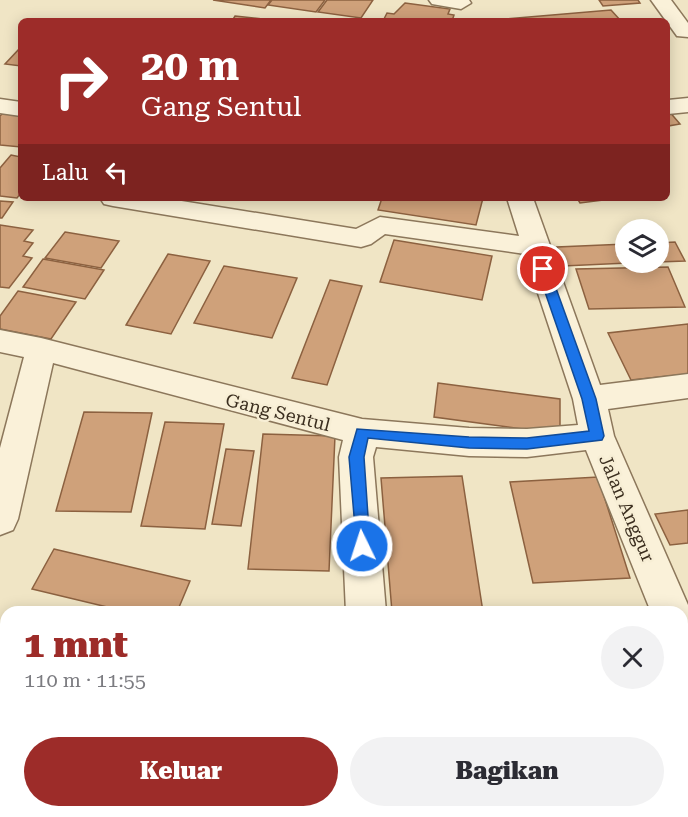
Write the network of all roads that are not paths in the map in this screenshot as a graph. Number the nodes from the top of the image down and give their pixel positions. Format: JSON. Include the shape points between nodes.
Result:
{"nodes":[{"id":1,"x":439,"y":0,"type":"edge"},
{"id":2,"x":661,"y":0,"type":"edge"},
{"id":3,"x":463,"y":8,"type":"edge"},
{"id":4,"x":688,"y":31,"type":"edge"},
{"id":5,"x":688,"y":105,"type":"edge"},
{"id":6,"x":0,"y":106,"type":"edge"},
{"id":7,"x":670,"y":107,"type":"edge"},
{"id":8,"x":18,"y":109,"type":"edge"},
{"id":9,"x":132,"y":201,"type":"edge"},
{"id":10,"x":521,"y":201,"type":"edge"},
{"id":11,"x":536,"y":247,"type":"junction"},
{"id":12,"x":0,"y":341,"type":"edge"},
{"id":13,"x":41,"y":349,"type":"junction"},
{"id":14,"x":688,"y":386,"type":"edge"},
{"id":15,"x":589,"y":399,"type":"junction"},
{"id":16,"x":362,"y":432,"type":"junction"},
{"id":17,"x":597,"y":436,"type":"junction"},
{"id":18,"x":0,"y":519,"type":"edge"},
{"id":19,"x":366,"y":606,"type":"edge"},
{"id":20,"x":668,"y":606,"type":"edge"}],
"edges":[{"from":1,"to":3,"type":"street"},
{"from":2,"to":4,"type":"street","via":[[684,32]]},
{"from":5,"to":7,"type":"street"},
{"from":6,"to":8,"type":"street"},
{"from":9,"to":11,"type":"street","via":[[361,238],[380,225]]},
{"from":10,"to":11,"type":"street","name":"Jalan Anggur"},
{"from":11,"to":15,"type":"street","name":"Jalan Anggur"},
{"from":12,"to":13,"type":"street","name":"Gang Sentul"},
{"from":13,"to":16,"type":"street","name":"Gang Sentul"},
{"from":13,"to":18,"type":"street"},
{"from":14,"to":15,"type":"street"},
{"from":15,"to":17,"type":"street","name":"Jalan Anggur"},
{"from":16,"to":17,"type":"street","name":"Gang Sentul","via":[[527,443]]},
{"from":16,"to":19,"type":"street","via":[[356,457]]},
{"from":17,"to":20,"type":"street","name":"Jalan Anggur"}]}
